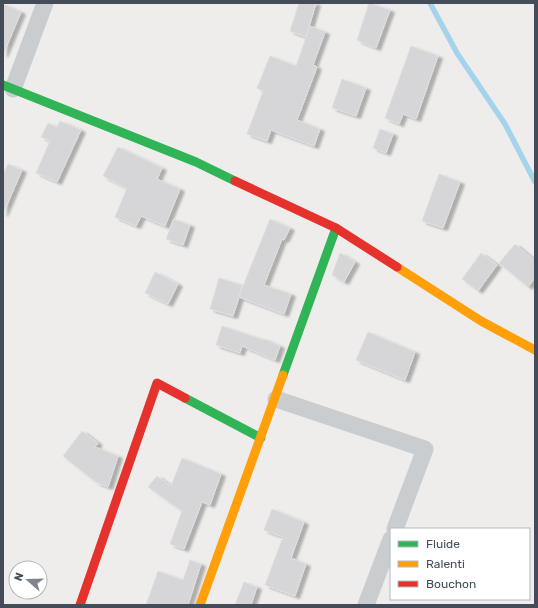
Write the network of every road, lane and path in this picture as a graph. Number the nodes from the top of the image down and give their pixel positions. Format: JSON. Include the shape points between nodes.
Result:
{"nodes":[{"id":1,"x":45,"y":3,"type":"edge"},
{"id":2,"x":8,"y":87,"type":"edge"},
{"id":3,"x":336,"y":228,"type":"junction"},
{"id":4,"x":535,"y":350,"type":"edge"},
{"id":5,"x":276,"y":399,"type":"junction"},
{"id":6,"x":262,"y":438,"type":"junction"},
{"id":7,"x":395,"y":528,"type":"edge"},
{"id":8,"x":390,"y":542,"type":"edge"},
{"id":9,"x":80,"y":605,"type":"edge"},
{"id":10,"x":200,"y":605,"type":"edge"},
{"id":11,"x":366,"y":605,"type":"edge"}],
"edges":[{"from":1,"to":2,"type":"street"},
{"from":2,"to":3,"type":"street","via":[[196,162]]},
{"from":3,"to":4,"type":"street","via":[[481,321]]},
{"from":3,"to":5,"type":"street"},
{"from":5,"to":6,"type":"street"},
{"from":5,"to":7,"type":"street","via":[[425,449]]},
{"from":6,"to":9,"type":"street","via":[[157,383]]},
{"from":6,"to":10,"type":"street"},
{"from":8,"to":11,"type":"street"}]}
